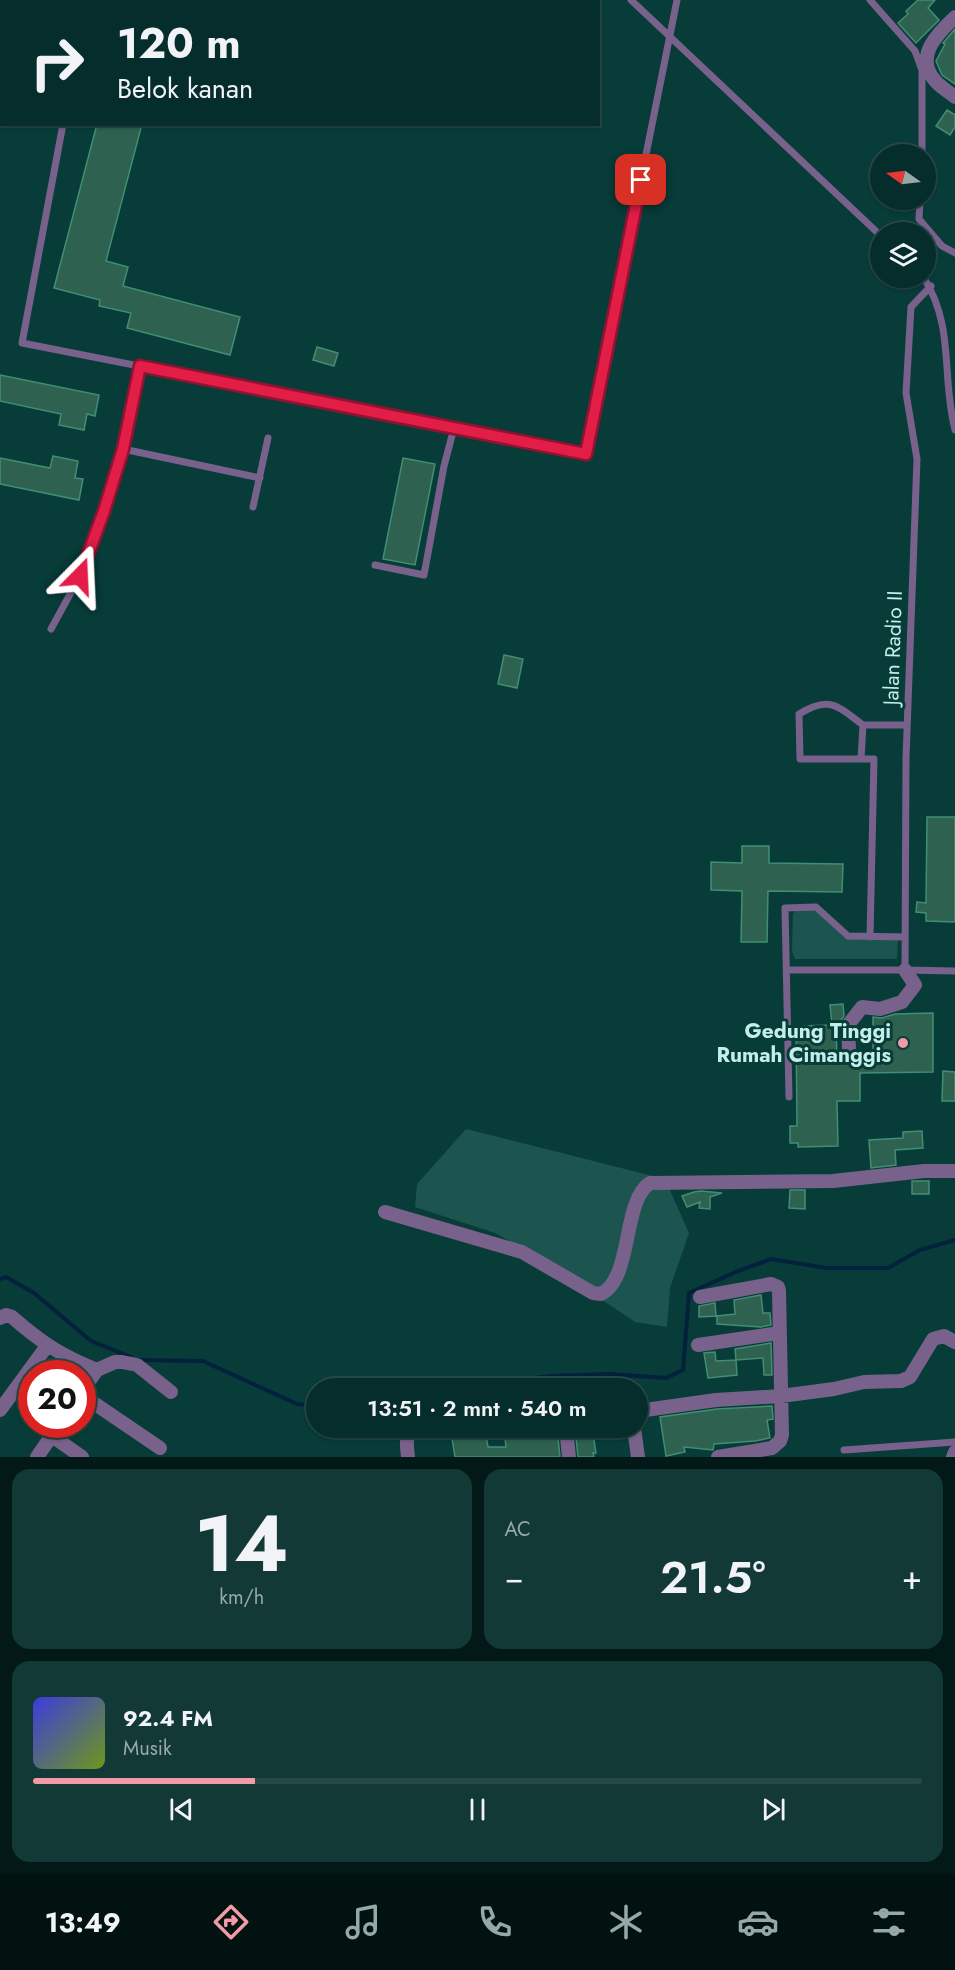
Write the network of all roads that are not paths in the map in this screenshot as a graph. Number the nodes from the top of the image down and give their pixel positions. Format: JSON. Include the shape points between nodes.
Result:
{"nodes":[{"id":1,"x":631,"y":0,"type":"edge"},
{"id":2,"x":677,"y":0,"type":"edge"},
{"id":3,"x":870,"y":0,"type":"edge"},
{"id":4,"x":955,"y":17,"type":"edge"},
{"id":5,"x":670,"y":37,"type":"junction"},
{"id":6,"x":955,"y":97,"type":"edge"},
{"id":7,"x":63,"y":126,"type":"edge"},
{"id":8,"x":922,"y":144,"type":"edge"},
{"id":9,"x":919,"y":210,"type":"edge"},
{"id":10,"x":870,"y":226,"type":"edge"},
{"id":11,"x":955,"y":253,"type":"edge"},
{"id":12,"x":929,"y":288,"type":"edge"},
{"id":13,"x":932,"y":288,"type":"edge"},
{"id":14,"x":140,"y":366,"type":"junction"},
{"id":15,"x":454,"y":428,"type":"junction"},
{"id":16,"x":955,"y":430,"type":"edge"},
{"id":17,"x":268,"y":438,"type":"dead end"},
{"id":18,"x":123,"y":449,"type":"junction"},
{"id":19,"x":260,"y":478,"type":"junction"},
{"id":20,"x":254,"y":507,"type":"dead end"},
{"id":21,"x":375,"y":565,"type":"dead end"},
{"id":22,"x":51,"y":629,"type":"dead end"},
{"id":23,"x":863,"y":725,"type":"junction"},
{"id":24,"x":907,"y":725,"type":"junction"},
{"id":25,"x":861,"y":759,"type":"junction"},
{"id":26,"x":870,"y":937,"type":"junction"},
{"id":27,"x":905,"y":938,"type":"junction"},
{"id":28,"x":786,"y":970,"type":"junction"},
{"id":29,"x":905,"y":970,"type":"junction"},
{"id":30,"x":955,"y":971,"type":"edge"},
{"id":31,"x":849,"y":1049,"type":"dead end"},
{"id":32,"x":789,"y":1097,"type":"dead end"},
{"id":33,"x":955,"y":1171,"type":"edge"},
{"id":34,"x":385,"y":1212,"type":"dead end"},
{"id":35,"x":700,"y":1297,"type":"dead end"},
{"id":36,"x":0,"y":1318,"type":"edge"},
{"id":37,"x":779,"y":1333,"type":"junction"},
{"id":38,"x":955,"y":1342,"type":"edge"},
{"id":39,"x":698,"y":1345,"type":"dead end"},
{"id":40,"x":47,"y":1346,"type":"junction"},
{"id":41,"x":97,"y":1370,"type":"joint"},
{"id":42,"x":171,"y":1392,"type":"dead end"},
{"id":43,"x":781,"y":1396,"type":"junction"},
{"id":44,"x":96,"y":1403,"type":"edge"},
{"id":45,"x":0,"y":1410,"type":"edge"},
{"id":46,"x":648,"y":1410,"type":"edge"},
{"id":47,"x":50,"y":1438,"type":"edge"},
{"id":48,"x":64,"y":1438,"type":"edge"},
{"id":49,"x":407,"y":1438,"type":"edge"},
{"id":50,"x":567,"y":1438,"type":"edge"},
{"id":51,"x":635,"y":1438,"type":"edge"},
{"id":52,"x":955,"y":1442,"type":"edge"},
{"id":53,"x":160,"y":1448,"type":"dead end"},
{"id":54,"x":844,"y":1450,"type":"dead end"},
{"id":55,"x":955,"y":1452,"type":"edge"},
{"id":56,"x":37,"y":1457,"type":"edge"},
{"id":57,"x":82,"y":1457,"type":"edge"},
{"id":58,"x":408,"y":1457,"type":"edge"},
{"id":59,"x":569,"y":1457,"type":"edge"},
{"id":60,"x":638,"y":1457,"type":"edge"},
{"id":61,"x":718,"y":1457,"type":"edge"},
{"id":62,"x":953,"y":1457,"type":"edge"}],
"edges":[{"from":1,"to":5,"type":"lane"},
{"from":2,"to":5,"type":"lane"},
{"from":3,"to":8,"type":"lane","via":[[920,61]]},
{"from":4,"to":6,"type":"street","via":[[930,44],[927,60],[934,81]]},
{"from":5,"to":10,"type":"lane"},
{"from":5,"to":15,"type":"lane","via":[[586,454]]},
{"from":7,"to":14,"type":"lane","via":[[22,343]]},
{"from":9,"to":11,"type":"lane","via":[[919,219],[942,246]]},
{"from":12,"to":24,"type":"lane","name":"Jalan Radio II","via":[[911,307],[906,393],[918,459]]},
{"from":13,"to":16,"type":"lane","via":[[949,339]]},
{"from":14,"to":15,"type":"lane"},
{"from":14,"to":18,"type":"lane"},
{"from":15,"to":21,"type":"lane","via":[[424,575]]},
{"from":17,"to":19,"type":"lane"},
{"from":18,"to":19,"type":"lane"},
{"from":18,"to":22,"type":"lane","via":[[80,576]]},
{"from":19,"to":20,"type":"lane"},
{"from":23,"to":24,"type":"lane"},
{"from":23,"to":25,"type":"lane"},
{"from":23,"to":25,"type":"lane","via":[[835,705],[813,706],[799,714],[800,759]]},
{"from":24,"to":27,"type":"lane","name":"Jalan Radio II"},
{"from":25,"to":26,"type":"lane","via":[[874,759]]},
{"from":26,"to":27,"type":"lane"},
{"from":26,"to":28,"type":"lane","via":[[848,936],[816,907],[785,908]]},
{"from":27,"to":29,"type":"lane","name":"Jalan Radio II"},
{"from":28,"to":29,"type":"lane"},
{"from":28,"to":32,"type":"lane"},
{"from":29,"to":30,"type":"lane"},
{"from":29,"to":31,"type":"street","via":[[915,985],[902,1002],[880,1009],[862,1007],[848,1025]]},
{"from":33,"to":34,"type":"street","via":[[833,1181],[650,1183],[638,1200],[617,1272],[601,1294],[523,1252]]},
{"from":35,"to":37,"type":"street","via":[[775,1285],[779,1291]]},
{"from":36,"to":40,"type":"street","via":[[12,1317]]},
{"from":37,"to":39,"type":"street"},
{"from":37,"to":43,"type":"street"},
{"from":38,"to":43,"type":"street","via":[[944,1336],[933,1339],[910,1377],[901,1381],[864,1382]]},
{"from":40,"to":41,"type":"street"},
{"from":40,"to":45,"type":"street"},
{"from":41,"to":42,"type":"street","via":[[115,1362],[128,1362]]},
{"from":43,"to":46,"type":"street"},
{"from":43,"to":61,"type":"street","via":[[782,1435],[777,1445]]},
{"from":44,"to":53,"type":"street"},
{"from":47,"to":56,"type":"street"},
{"from":48,"to":57,"type":"street"},
{"from":49,"to":58,"type":"street"},
{"from":50,"to":59,"type":"street"},
{"from":51,"to":60,"type":"street"},
{"from":52,"to":54,"type":"lane"},
{"from":55,"to":62,"type":"street"}]}
